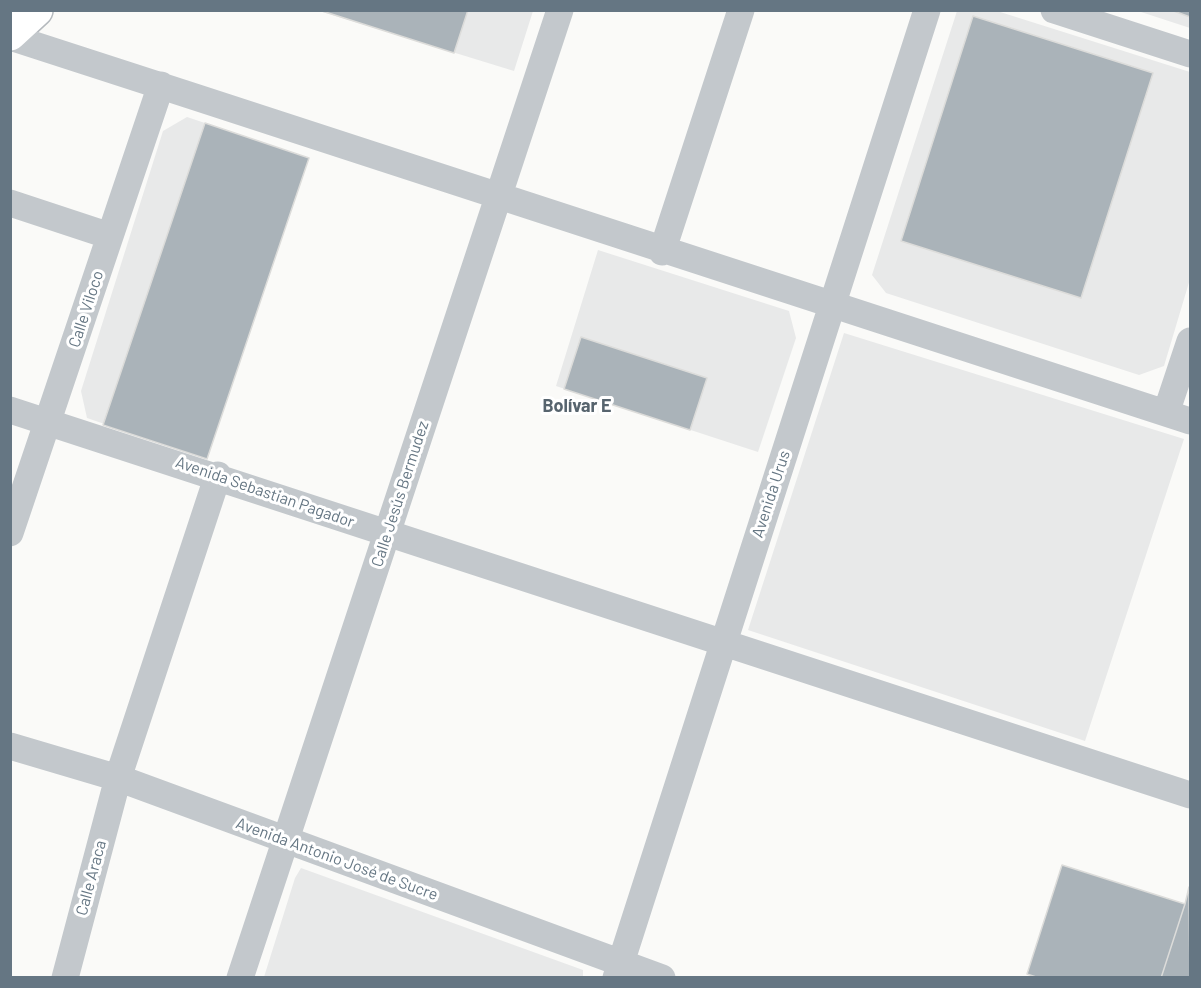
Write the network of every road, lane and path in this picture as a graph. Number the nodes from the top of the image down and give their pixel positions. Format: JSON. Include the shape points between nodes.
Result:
{"nodes":[{"id":1,"x":36,"y":10,"type":"edge"},
{"id":2,"x":560,"y":10,"type":"edge"},
{"id":3,"x":741,"y":10,"type":"edge"},
{"id":4,"x":927,"y":10,"type":"edge"},
{"id":5,"x":1054,"y":10,"type":"edge"},
{"id":6,"x":10,"y":36,"type":"edge"},
{"id":7,"x":1191,"y":54,"type":"edge"},
{"id":8,"x":161,"y":85,"type":"junction"},
{"id":9,"x":498,"y":194,"type":"junction"},
{"id":10,"x":10,"y":203,"type":"edge"},
{"id":11,"x":110,"y":236,"type":"junction"},
{"id":12,"x":662,"y":252,"type":"junction"},
{"id":13,"x":831,"y":304,"type":"junction"},
{"id":14,"x":1191,"y":341,"type":"edge"},
{"id":15,"x":10,"y":410,"type":"edge"},
{"id":16,"x":1178,"y":417,"type":"edge"},
{"id":17,"x":48,"y":422,"type":"junction"},
{"id":18,"x":218,"y":475,"type":"junction"},
{"id":19,"x":10,"y":533,"type":"edge"},
{"id":20,"x":387,"y":534,"type":"junction"},
{"id":21,"x":724,"y":643,"type":"junction"},
{"id":22,"x":10,"y":746,"type":"edge"},
{"id":23,"x":118,"y":778,"type":"junction"},
{"id":24,"x":1191,"y":795,"type":"edge"},
{"id":25,"x":285,"y":840,"type":"junction"},
{"id":26,"x":619,"y":970,"type":"edge"},
{"id":27,"x":65,"y":978,"type":"edge"},
{"id":28,"x":240,"y":978,"type":"edge"},
{"id":29,"x":662,"y":978,"type":"edge"}],
"edges":[{"from":1,"to":6,"type":"main road"},
{"from":2,"to":9,"type":"street","name":"Calle Jesús Bermudez"},
{"from":3,"to":12,"type":"street"},
{"from":4,"to":13,"type":"street","name":"Avenida Urus"},
{"from":5,"to":7,"type":"street"},
{"from":6,"to":8,"type":"street"},
{"from":8,"to":9,"type":"street"},
{"from":8,"to":11,"type":"street","name":"Calle Viloco"},
{"from":9,"to":12,"type":"street"},
{"from":9,"to":20,"type":"street","name":"Calle Jesús Bermudez"},
{"from":10,"to":11,"type":"street"},
{"from":11,"to":17,"type":"street","name":"Calle Viloco"},
{"from":12,"to":13,"type":"street"},
{"from":13,"to":16,"type":"street"},
{"from":13,"to":21,"type":"street","name":"Avenida Urus"},
{"from":14,"to":16,"type":"street"},
{"from":15,"to":17,"type":"street","name":"Avenida Sebastian Pagador"},
{"from":17,"to":18,"type":"street","name":"Avenida Sebastian Pagador"},
{"from":17,"to":19,"type":"street","name":"Calle Viloco"},
{"from":18,"to":20,"type":"street","name":"Avenida Sebastian Pagador"},
{"from":18,"to":23,"type":"street","name":"Calle Araca"},
{"from":20,"to":21,"type":"street","name":"Avenida Sebastian Pagador"},
{"from":20,"to":25,"type":"street","name":"Calle Jesús Bermudez"},
{"from":21,"to":24,"type":"street","name":"Avenida Sebastian Pagador"},
{"from":21,"to":26,"type":"street","name":"Avenida Urus"},
{"from":22,"to":23,"type":"street","name":"Avenida Antonio José de Sucre"},
{"from":23,"to":25,"type":"street","name":"Avenida Antonio José de Sucre"},
{"from":23,"to":27,"type":"street","name":"Calle Araca"},
{"from":25,"to":26,"type":"street","name":"Avenida Antonio José de Sucre"},
{"from":25,"to":28,"type":"street","name":"Calle Jesús Bermudez"},
{"from":26,"to":29,"type":"street","name":"Avenida Antonio José de Sucre"}]}
